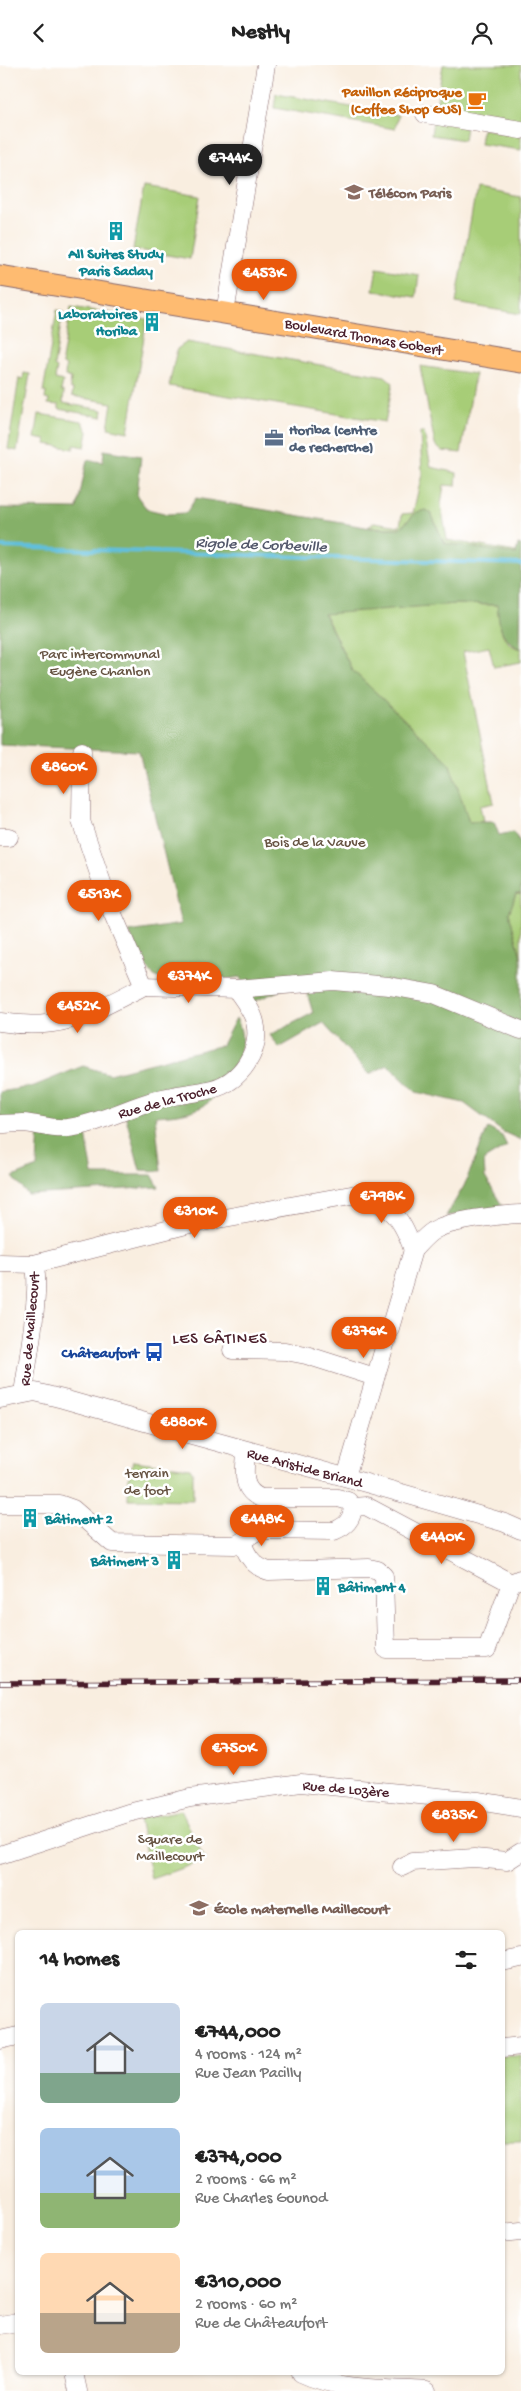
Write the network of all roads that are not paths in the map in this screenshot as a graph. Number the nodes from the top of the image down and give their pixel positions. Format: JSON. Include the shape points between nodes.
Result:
{"nodes":[{"id":1,"x":266,"y":65,"type":"edge"},
{"id":2,"x":424,"y":114,"type":"dead end"},
{"id":3,"x":521,"y":130,"type":"edge"},
{"id":4,"x":0,"y":276,"type":"edge"},
{"id":5,"x":225,"y":313,"type":"junction"},
{"id":6,"x":521,"y":362,"type":"edge"},
{"id":7,"x":82,"y":751,"type":"dead end"},
{"id":8,"x":144,"y":985,"type":"junction"},
{"id":9,"x":236,"y":989,"type":"junction"},
{"id":10,"x":0,"y":1022,"type":"edge"},
{"id":11,"x":521,"y":1030,"type":"edge"},
{"id":12,"x":0,"y":1124,"type":"edge"},
{"id":13,"x":521,"y":1215,"type":"edge"},
{"id":14,"x":413,"y":1250,"type":"junction"},
{"id":15,"x":0,"y":1263,"type":"edge"},
{"id":16,"x":34,"y":1264,"type":"junction"},
{"id":17,"x":232,"y":1350,"type":"dead end"},
{"id":18,"x":375,"y":1377,"type":"junction"},
{"id":19,"x":23,"y":1393,"type":"junction"},
{"id":20,"x":0,"y":1399,"type":"edge"},
{"id":21,"x":246,"y":1451,"type":"junction"},
{"id":22,"x":346,"y":1477,"type":"junction"},
{"id":23,"x":0,"y":1504,"type":"edge"},
{"id":24,"x":353,"y":1507,"type":"junction"},
{"id":25,"x":521,"y":1530,"type":"edge"},
{"id":26,"x":242,"y":1543,"type":"junction"},
{"id":27,"x":516,"y":1581,"type":"edge"},
{"id":28,"x":521,"y":1808,"type":"edge"},
{"id":29,"x":521,"y":1852,"type":"edge"},
{"id":30,"x":0,"y":1855,"type":"edge"},
{"id":31,"x":402,"y":1867,"type":"dead end"},
{"id":32,"x":521,"y":1958,"type":"edge"},
{"id":33,"x":505,"y":1961,"type":"edge"},
{"id":34,"x":15,"y":2037,"type":"edge"},
{"id":35,"x":0,"y":2040,"type":"edge"},
{"id":36,"x":521,"y":2046,"type":"edge"},
{"id":37,"x":505,"y":2048,"type":"edge"},
{"id":38,"x":521,"y":2231,"type":"edge"},
{"id":39,"x":505,"y":2233,"type":"edge"},
{"id":40,"x":15,"y":2322,"type":"edge"},
{"id":41,"x":0,"y":2325,"type":"edge"},
{"id":42,"x":74,"y":2375,"type":"edge"},
{"id":43,"x":305,"y":2375,"type":"edge"},
{"id":44,"x":78,"y":2391,"type":"edge"},
{"id":45,"x":427,"y":2391,"type":"edge"}],
"edges":[{"from":1,"to":5,"type":"street"},
{"from":2,"to":3,"type":"street"},
{"from":4,"to":5,"type":"main road","name":"Boulevard Thomas Gobert"},
{"from":5,"to":6,"type":"main road","name":"Boulevard Thomas Gobert"},
{"from":7,"to":8,"type":"street","via":[[81,821],[112,912]]},
{"from":8,"to":9,"type":"street"},
{"from":8,"to":10,"type":"street","via":[[86,1015],[53,1025],[23,1026]]},
{"from":9,"to":11,"type":"street","via":[[333,981],[389,986],[434,994]]},
{"from":9,"to":12,"type":"street","name":"Rue de la Troche","via":[[251,1012],[256,1035],[248,1062],[227,1084],[159,1099],[67,1128]]},
{"from":13,"to":14,"type":"street","via":[[443,1226],[432,1231]]},
{"from":14,"to":16,"type":"street","via":[[398,1216],[370,1198],[351,1195],[186,1225]]},
{"from":14,"to":18,"type":"street"},
{"from":15,"to":16,"type":"street"},
{"from":16,"to":19,"type":"street","name":"Rue de Maillecourt","via":[[37,1271]]},
{"from":17,"to":18,"type":"street","via":[[285,1351]]},
{"from":18,"to":22,"type":"street"},
{"from":19,"to":20,"type":"street","name":"Rue Aristide Briand"},
{"from":19,"to":21,"type":"street","name":"Rue Aristide Briand","via":[[35,1392],[63,1399]]},
{"from":21,"to":22,"type":"street","name":"Rue Aristide Briand"},
{"from":21,"to":24,"type":"street","via":[[245,1477],[252,1495],[261,1498],[338,1498],[348,1501]]},
{"from":22,"to":25,"type":"street","name":"Rue Aristide Briand"},
{"from":23,"to":26,"type":"street","via":[[59,1504],[73,1509],[112,1543]]},
{"from":24,"to":26,"type":"street","via":[[352,1516],[345,1526],[334,1531],[260,1530],[250,1534]]},
{"from":24,"to":27,"type":"street","via":[[366,1506]]},
{"from":26,"to":27,"type":"street","via":[[246,1554],[258,1568],[269,1571],[369,1567],[378,1570],[384,1576],[386,1649],[487,1649]]},
{"from":28,"to":30,"type":"street","name":"Rue de Lozère","via":[[301,1783],[190,1798],[128,1813]]},
{"from":29,"to":31,"type":"street","via":[[507,1861],[474,1858],[412,1861]]},
{"from":32,"to":33,"type":"street"},
{"from":34,"to":35,"type":"street"},
{"from":36,"to":37,"type":"street"},
{"from":38,"to":39,"type":"street"},
{"from":40,"to":41,"type":"street"},
{"from":42,"to":44,"type":"street"},
{"from":43,"to":45,"type":"street","via":[[336,2385]]}]}
